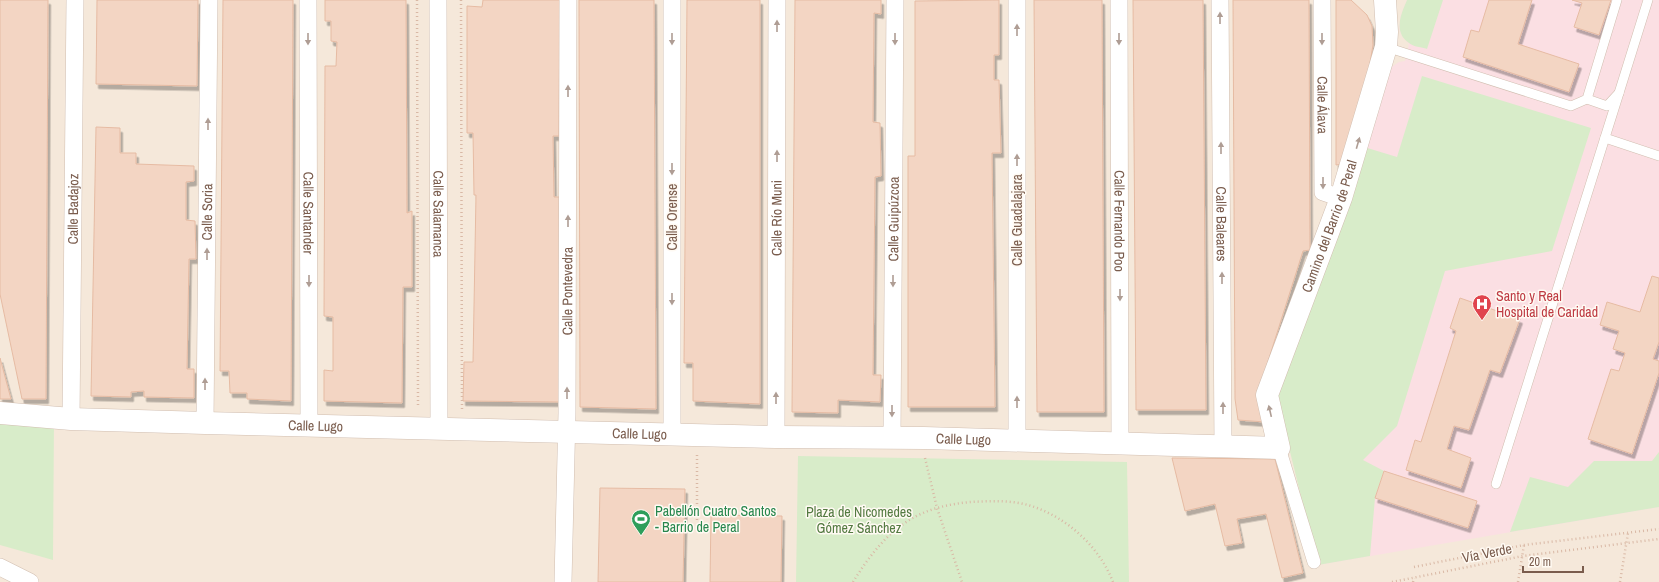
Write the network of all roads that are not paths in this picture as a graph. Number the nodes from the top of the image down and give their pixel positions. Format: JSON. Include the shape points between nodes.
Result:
{"nodes":[{"id":1,"x":75,"y":0,"type":"edge"},
{"id":2,"x":208,"y":0,"type":"edge"},
{"id":3,"x":308,"y":0,"type":"edge"},
{"id":4,"x":438,"y":0,"type":"edge"},
{"id":5,"x":568,"y":0,"type":"edge"},
{"id":6,"x":672,"y":0,"type":"edge"},
{"id":7,"x":777,"y":0,"type":"edge"},
{"id":8,"x":895,"y":0,"type":"edge"},
{"id":9,"x":1017,"y":0,"type":"edge"},
{"id":10,"x":1119,"y":0,"type":"edge"},
{"id":11,"x":1220,"y":0,"type":"edge"},
{"id":12,"x":1322,"y":0,"type":"edge"},
{"id":13,"x":1385,"y":0,"type":"edge"},
{"id":14,"x":1617,"y":0,"type":"edge"},
{"id":15,"x":1648,"y":0,"type":"edge"},
{"id":16,"x":1386,"y":48,"type":"junction"},
{"id":17,"x":1619,"y":93,"type":"junction"},
{"id":18,"x":1587,"y":99,"type":"junction"},
{"id":19,"x":1605,"y":138,"type":"junction"},
{"id":20,"x":1659,"y":156,"type":"edge"},
{"id":21,"x":1341,"y":198,"type":"junction"},
{"id":22,"x":4,"y":418,"type":"edge"},
{"id":23,"x":71,"y":419,"type":"junction"},
{"id":24,"x":205,"y":423,"type":"junction"},
{"id":25,"x":309,"y":426,"type":"junction"},
{"id":26,"x":439,"y":429,"type":"junction"},
{"id":27,"x":567,"y":432,"type":"junction"},
{"id":28,"x":672,"y":434,"type":"junction"},
{"id":29,"x":776,"y":437,"type":"junction"},
{"id":30,"x":892,"y":438,"type":"junction"},
{"id":31,"x":1017,"y":441,"type":"junction"},
{"id":32,"x":1120,"y":443,"type":"junction"},
{"id":33,"x":1223,"y":447,"type":"junction"},
{"id":34,"x":1279,"y":448,"type":"junction"},
{"id":35,"x":1496,"y":484,"type":"dead end"},
{"id":36,"x":1314,"y":562,"type":"dead end"},
{"id":37,"x":0,"y":567,"type":"edge"},
{"id":38,"x":30,"y":582,"type":"edge"},
{"id":39,"x":563,"y":582,"type":"edge"}],
"edges":[{"from":1,"to":23,"type":"street","name":"Calle Badajoz"},
{"from":24,"to":2,"type":"street","name":"Calle Soria","one_way":true},
{"from":3,"to":25,"type":"street","name":"Calle Santander","one_way":true},
{"from":4,"to":26,"type":"street","name":"Calle Salamanca"},
{"from":27,"to":5,"type":"street","name":"Calle Pontevedra","one_way":true},
{"from":6,"to":28,"type":"street","name":"Calle Orense","one_way":true},
{"from":29,"to":7,"type":"street","name":"Calle Río Muni","one_way":true},
{"from":8,"to":30,"type":"street","name":"Calle Guipúzcoa","one_way":true},
{"from":31,"to":9,"type":"street","name":"Calle Guadalajara","one_way":true},
{"from":10,"to":32,"type":"street","name":"Calle Fernando Poo","one_way":true},
{"from":33,"to":11,"type":"street","name":"Calle Baleares","one_way":true},
{"from":12,"to":21,"type":"street","name":"Calle Álava","one_way":true,"via":[[1323,192]]},
{"from":13,"to":16,"type":"street","name":"Camino del Barrio de Peral"},
{"from":14,"to":18,"type":"lane"},
{"from":15,"to":17,"type":"lane"},
{"from":16,"to":18,"type":"lane","via":[[1571,106]]},
{"from":21,"to":16,"type":"street","name":"Camino del Barrio de Peral","one_way":true},
{"from":17,"to":18,"type":"lane","via":[[1607,106]]},
{"from":17,"to":19,"type":"lane"},
{"from":19,"to":20,"type":"lane"},
{"from":19,"to":35,"type":"lane"},
{"from":34,"to":21,"type":"street","name":"Camino del Barrio de Peral","one_way":true,"via":[[1267,395]]},
{"from":22,"to":23,"type":"street","name":"Calle Lugo"},
{"from":23,"to":24,"type":"street","name":"Calle Lugo"},
{"from":24,"to":25,"type":"street","name":"Calle Lugo"},
{"from":25,"to":26,"type":"street","name":"Calle Lugo"},
{"from":26,"to":27,"type":"street","name":"Calle Lugo"},
{"from":27,"to":28,"type":"street","name":"Calle Lugo"},
{"from":27,"to":39,"type":"street","name":"Calle Pontevedra"},
{"from":28,"to":29,"type":"street","name":"Calle Lugo"},
{"from":29,"to":30,"type":"street","name":"Calle Lugo"},
{"from":30,"to":31,"type":"street","name":"Calle Lugo"},
{"from":31,"to":32,"type":"street","name":"Calle Lugo"},
{"from":32,"to":33,"type":"street","name":"Calle Lugo"},
{"from":33,"to":34,"type":"street","name":"Calle Lugo"},
{"from":34,"to":36,"type":"street"},
{"from":37,"to":38,"type":"street"}]}
